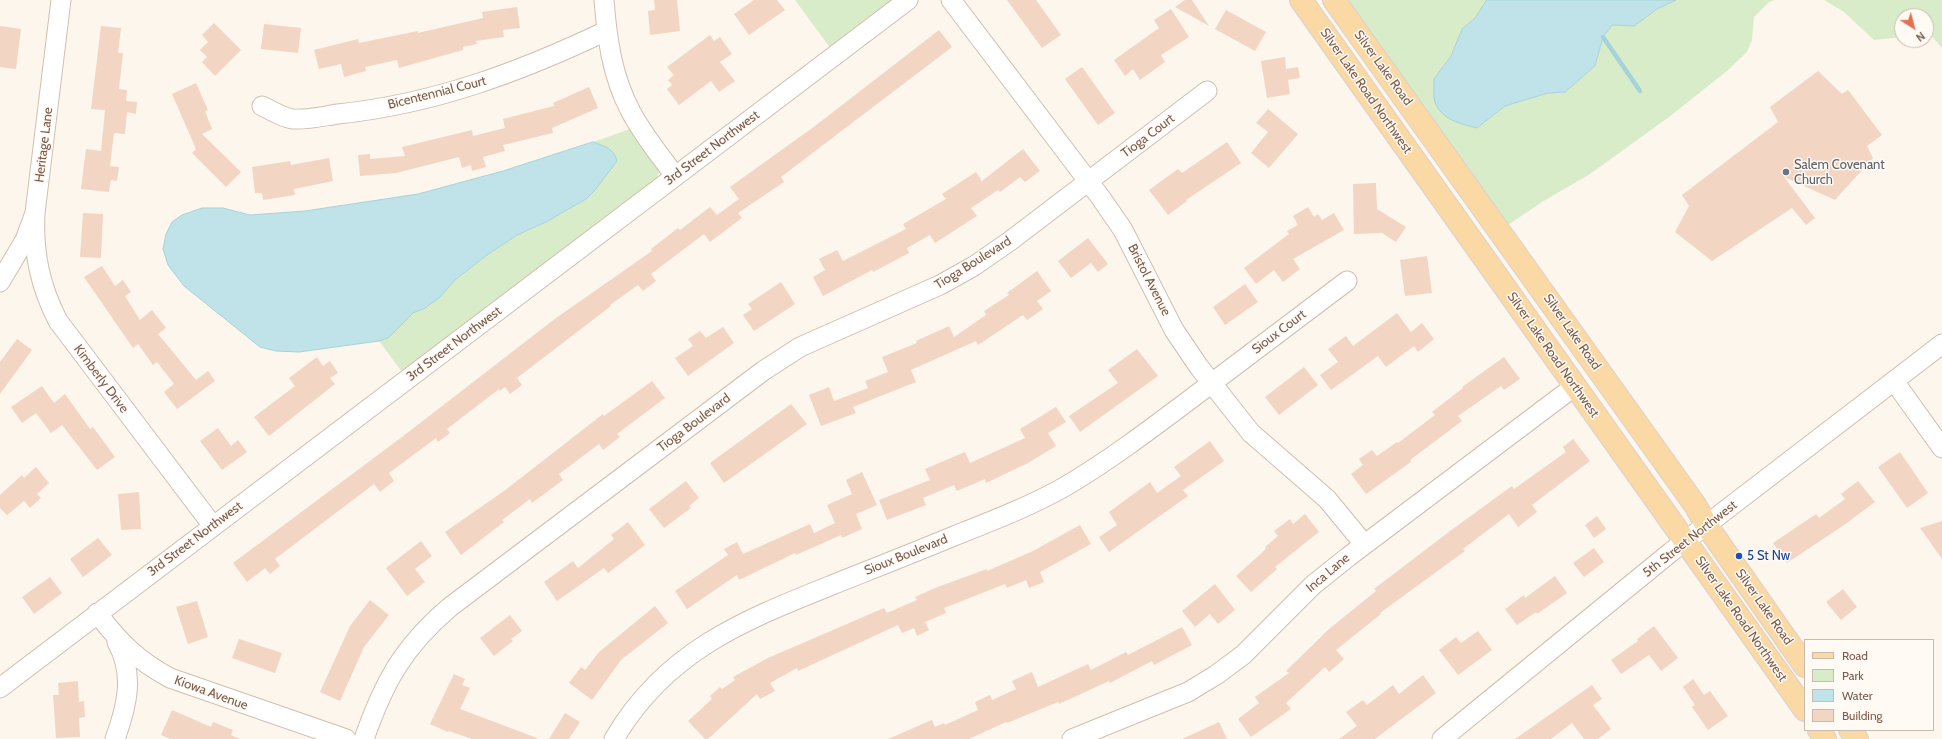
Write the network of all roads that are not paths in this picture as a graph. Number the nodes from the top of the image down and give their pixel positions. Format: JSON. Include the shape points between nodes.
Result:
{"nodes":[{"id":1,"x":61,"y":0,"type":"edge"},
{"id":2,"x":604,"y":0,"type":"edge"},
{"id":3,"x":908,"y":0,"type":"edge"},
{"id":4,"x":951,"y":0,"type":"edge"},
{"id":5,"x":1301,"y":0,"type":"edge"},
{"id":6,"x":1334,"y":0,"type":"edge"},
{"id":7,"x":606,"y":31,"type":"junction"},
{"id":8,"x":1207,"y":91,"type":"dead end"},
{"id":9,"x":262,"y":106,"type":"dead end"},
{"id":10,"x":675,"y":176,"type":"junction"},
{"id":11,"x":1088,"y":181,"type":"junction"},
{"id":12,"x":35,"y":213,"type":"junction"},
{"id":13,"x":1347,"y":281,"type":"dead end"},
{"id":14,"x":0,"y":282,"type":"edge"},
{"id":15,"x":1942,"y":344,"type":"edge"},
{"id":16,"x":1894,"y":381,"type":"junction"},
{"id":17,"x":1211,"y":383,"type":"junction"},
{"id":18,"x":1576,"y":386,"type":"junction"},
{"id":19,"x":1942,"y":448,"type":"edge"},
{"id":20,"x":213,"y":526,"type":"junction"},
{"id":21,"x":1706,"y":526,"type":"junction"},
{"id":22,"x":1686,"y":542,"type":"junction"},
{"id":23,"x":1364,"y":544,"type":"junction"},
{"id":24,"x":97,"y":613,"type":"junction"},
{"id":25,"x":110,"y":630,"type":"junction"},
{"id":26,"x":1804,"y":665,"type":"edge"},
{"id":27,"x":0,"y":688,"type":"edge"},
{"id":28,"x":1804,"y":709,"type":"edge"},
{"id":29,"x":1851,"y":731,"type":"edge"},
{"id":30,"x":115,"y":739,"type":"edge"},
{"id":31,"x":346,"y":739,"type":"edge"},
{"id":32,"x":364,"y":739,"type":"edge"},
{"id":33,"x":614,"y":739,"type":"edge"},
{"id":34,"x":1072,"y":739,"type":"edge"},
{"id":35,"x":1442,"y":739,"type":"edge"},
{"id":36,"x":1857,"y":739,"type":"edge"}],
"edges":[{"from":1,"to":12,"type":"street","name":"Heritage Lane"},
{"from":2,"to":7,"type":"street"},
{"from":3,"to":10,"type":"street","name":"3rd Street Northwest"},
{"from":4,"to":11,"type":"street","name":"Bristol Avenue"},
{"from":5,"to":18,"type":"main road","name":"Silver Lake Road Northwest"},
{"from":6,"to":21,"type":"main road","name":"Silver Lake Road","via":[[1691,499]]},
{"from":7,"to":9,"type":"street","name":"Bicentennial Court","via":[[539,63],[425,99],[359,112],[292,119]]},
{"from":7,"to":10,"type":"street","via":[[611,59],[630,110]]},
{"from":8,"to":11,"type":"street","name":"Tioga Court"},
{"from":10,"to":20,"type":"street","name":"3rd Street Northwest"},
{"from":11,"to":17,"type":"street","name":"Bristol Avenue","via":[[1123,230],[1174,330]]},
{"from":11,"to":32,"type":"street","name":"Tioga Boulevard","via":[[974,266],[940,285],[800,347],[763,371],[450,607],[429,625],[394,668],[381,692]]},
{"from":12,"to":14,"type":"street","name":"Heritage Lane","via":[[25,240]]},
{"from":12,"to":20,"type":"street","name":"Kimberly Drive","via":[[35,257],[48,302],[58,321]]},
{"from":13,"to":17,"type":"street","name":"Sioux Court"},
{"from":15,"to":16,"type":"street","name":"5th Street Northwest"},
{"from":16,"to":19,"type":"street"},
{"from":16,"to":21,"type":"street","name":"5th Street Northwest"},
{"from":17,"to":23,"type":"street","name":"Bristol Avenue","via":[[1251,433],[1328,499]]},
{"from":17,"to":33,"type":"street","name":"Sioux Boulevard","via":[[1114,456],[1065,486],[988,523],[775,608],[732,628],[682,661],[657,683],[641,700]]},
{"from":18,"to":22,"type":"main road","name":"Silver Lake Road Northwest"},
{"from":18,"to":23,"type":"street","name":"Inca Lane"},
{"from":20,"to":24,"type":"street","name":"3rd Street Northwest"},
{"from":21,"to":22,"type":"street","name":"5th Street Northwest"},
{"from":21,"to":26,"type":"main road","name":"Silver Lake Road"},
{"from":22,"to":28,"type":"main road","name":"Silver Lake Road Northwest"},
{"from":22,"to":35,"type":"street","name":"5th Street Northwest"},
{"from":23,"to":34,"type":"street","name":"Inca Lane","via":[[1313,585],[1243,655],[1216,675],[1188,692]]},
{"from":24,"to":25,"type":"street","name":"Kiowa Avenue"},
{"from":24,"to":27,"type":"street","name":"3rd Street Northwest"},
{"from":25,"to":30,"type":"street","via":[[122,651],[128,689],[126,708]]},
{"from":25,"to":31,"type":"street","name":"Kiowa Avenue","via":[[146,665],[170,678]]},
{"from":29,"to":36,"type":"main road"}]}
